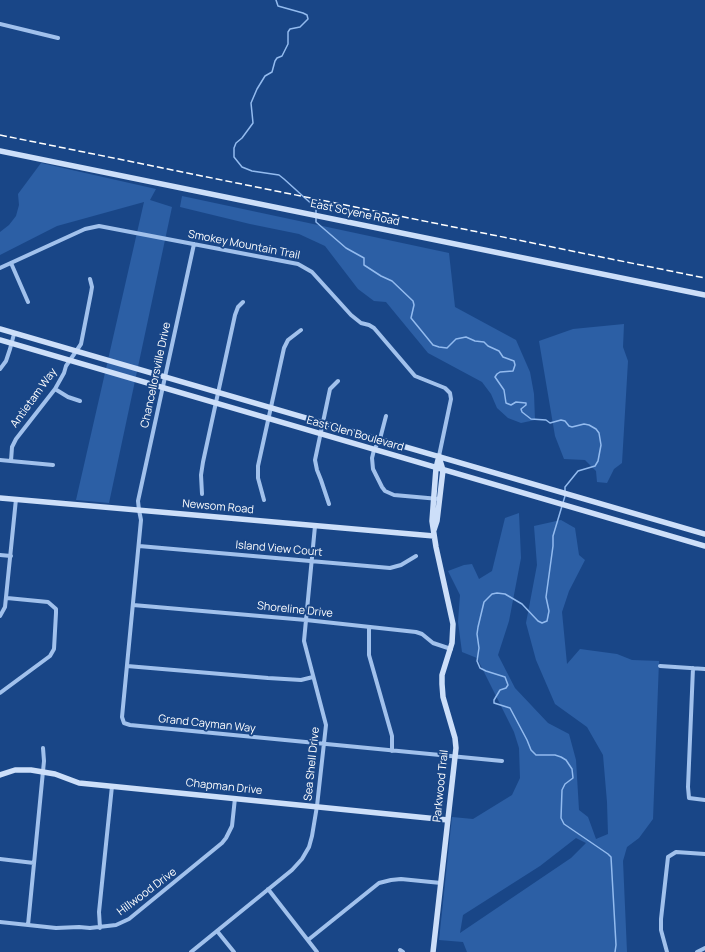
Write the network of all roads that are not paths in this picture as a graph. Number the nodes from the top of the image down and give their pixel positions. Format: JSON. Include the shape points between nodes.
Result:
{"nodes":[{"id":1,"x":0,"y":24,"type":"edge"},
{"id":2,"x":58,"y":38,"type":"dead end"},
{"id":3,"x":0,"y":151,"type":"edge"},
{"id":4,"x":194,"y":244,"type":"junction"},
{"id":5,"x":11,"y":263,"type":"junction"},
{"id":6,"x":0,"y":268,"type":"edge"},
{"id":7,"x":90,"y":279,"type":"dead end"},
{"id":8,"x":705,"y":295,"type":"edge"},
{"id":9,"x":28,"y":302,"type":"dead end"},
{"id":10,"x":243,"y":302,"type":"dead end"},
{"id":11,"x":0,"y":329,"type":"edge"},
{"id":12,"x":300,"y":330,"type":"dead end"},
{"id":13,"x":14,"y":334,"type":"junction"},
{"id":14,"x":0,"y":340,"type":"edge"},
{"id":15,"x":12,"y":344,"type":"junction"},
{"id":16,"x":77,"y":351,"type":"junction"},
{"id":17,"x":69,"y":361,"type":"junction"},
{"id":18,"x":0,"y":369,"type":"edge"},
{"id":19,"x":165,"y":378,"type":"junction"},
{"id":20,"x":338,"y":382,"type":"dead end"},
{"id":21,"x":55,"y":388,"type":"junction"},
{"id":22,"x":163,"y":388,"type":"junction"},
{"id":23,"x":218,"y":392,"type":"junction"},
{"id":24,"x":80,"y":401,"type":"dead end"},
{"id":25,"x":216,"y":404,"type":"junction"},
{"id":26,"x":271,"y":408,"type":"junction"},
{"id":27,"x":386,"y":416,"type":"dead end"},
{"id":28,"x":268,"y":419,"type":"junction"},
{"id":29,"x":324,"y":423,"type":"junction"},
{"id":30,"x":321,"y":434,"type":"junction"},
{"id":31,"x":380,"y":439,"type":"junction"},
{"id":32,"x":374,"y":450,"type":"junction"},
{"id":33,"x":439,"y":456,"type":"junction"},
{"id":34,"x":0,"y":460,"type":"edge"},
{"id":35,"x":11,"y":461,"type":"junction"},
{"id":36,"x":53,"y":465,"type":"dead end"},
{"id":37,"x":436,"y":468,"type":"junction"},
{"id":38,"x":443,"y":470,"type":"junction"},
{"id":39,"x":202,"y":494,"type":"dead end"},
{"id":40,"x":0,"y":498,"type":"edge"},
{"id":41,"x":16,"y":499,"type":"junction"},
{"id":42,"x":437,"y":499,"type":"junction"},
{"id":43,"x":264,"y":500,"type":"dead end"},
{"id":44,"x":329,"y":504,"type":"dead end"},
{"id":45,"x":138,"y":510,"type":"junction"},
{"id":46,"x":315,"y":526,"type":"junction"},
{"id":47,"x":688,"y":529,"type":"junction"},
{"id":48,"x":434,"y":533,"type":"junction"},
{"id":49,"x":705,"y":534,"type":"edge"},
{"id":50,"x":685,"y":540,"type":"junction"},
{"id":51,"x":138,"y":546,"type":"junction"},
{"id":52,"x":705,"y":546,"type":"edge"},
{"id":53,"x":0,"y":555,"type":"edge"},
{"id":54,"x":11,"y":556,"type":"junction"},
{"id":55,"x":416,"y":556,"type":"dead end"},
{"id":56,"x":311,"y":562,"type":"junction"},
{"id":57,"x":6,"y":598,"type":"junction"},
{"id":58,"x":133,"y":605,"type":"junction"},
{"id":59,"x":0,"y":616,"type":"edge"},
{"id":60,"x":306,"y":620,"type":"junction"},
{"id":61,"x":370,"y":627,"type":"junction"},
{"id":62,"x":451,"y":649,"type":"junction"},
{"id":63,"x":127,"y":666,"type":"junction"},
{"id":64,"x":660,"y":666,"type":"dead end"},
{"id":65,"x":693,"y":668,"type":"junction"},
{"id":66,"x":705,"y":669,"type":"edge"},
{"id":67,"x":313,"y":677,"type":"junction"},
{"id":68,"x":0,"y":693,"type":"edge"},
{"id":69,"x":324,"y":744,"type":"junction"},
{"id":70,"x":44,"y":748,"type":"dead end"},
{"id":71,"x":392,"y":751,"type":"junction"},
{"id":72,"x":455,"y":757,"type":"junction"},
{"id":73,"x":502,"y":761,"type":"dead end"},
{"id":74,"x":42,"y":772,"type":"junction"},
{"id":75,"x":0,"y":775,"type":"edge"},
{"id":76,"x":112,"y":786,"type":"junction"},
{"id":77,"x":235,"y":798,"type":"junction"},
{"id":78,"x":705,"y":800,"type":"edge"},
{"id":79,"x":317,"y":806,"type":"junction"},
{"id":80,"x":448,"y":820,"type":"junction"},
{"id":81,"x":705,"y":854,"type":"edge"},
{"id":82,"x":0,"y":859,"type":"edge"},
{"id":83,"x":34,"y":863,"type":"junction"},
{"id":84,"x":441,"y":883,"type":"junction"},
{"id":85,"x":268,"y":890,"type":"junction"},
{"id":86,"x":0,"y":922,"type":"edge"},
{"id":87,"x":28,"y":925,"type":"junction"},
{"id":88,"x":100,"y":928,"type":"junction"},
{"id":89,"x":217,"y":931,"type":"junction"},
{"id":90,"x":308,"y":940,"type":"junction"},
{"id":91,"x":705,"y":948,"type":"edge"},
{"id":92,"x":191,"y":952,"type":"edge"},
{"id":93,"x":234,"y":952,"type":"edge"},
{"id":94,"x":317,"y":952,"type":"edge"},
{"id":95,"x":433,"y":952,"type":"edge"},
{"id":96,"x":668,"y":952,"type":"edge"},
{"id":97,"x":697,"y":952,"type":"edge"}],
"edges":[{"from":1,"to":2,"type":"street"},
{"from":3,"to":8,"type":"street","name":"East Scyene Road"},
{"from":4,"to":5,"type":"street","name":"Smokey Mountain Trail","via":[[99,226],[85,229]]},
{"from":4,"to":19,"type":"street","name":"Chancellorsville Drive"},
{"from":4,"to":33,"type":"street","name":"Smokey Mountain Trail","via":[[298,264],[312,272],[351,315],[360,323],[374,328],[415,376],[445,388],[450,393]]},
{"from":5,"to":6,"type":"street","name":"Smokey Mountain Trail"},
{"from":5,"to":9,"type":"street"},
{"from":7,"to":16,"type":"street","name":"Antietam Way","via":[[91,293],[81,344]]},
{"from":10,"to":23,"type":"street","via":[[235,315]]},
{"from":11,"to":13,"type":"street","name":"East Glen Boulevard"},
{"from":12,"to":26,"type":"street","via":[[288,340],[284,348]]},
{"from":13,"to":15,"type":"street"},
{"from":13,"to":16,"type":"street","name":"East Glen Boulevard"},
{"from":14,"to":15,"type":"street","name":"East Glen Boulevard"},
{"from":15,"to":17,"type":"street","name":"East Glen Boulevard"},
{"from":15,"to":18,"type":"street"},
{"from":16,"to":17,"type":"street","name":"Antietam Way"},
{"from":16,"to":19,"type":"street","name":"East Glen Boulevard"},
{"from":17,"to":21,"type":"street","name":"Antietam Way"},
{"from":17,"to":22,"type":"street","name":"East Glen Boulevard"},
{"from":19,"to":22,"type":"street","name":"Chancellorsville Drive"},
{"from":19,"to":23,"type":"street","name":"East Glen Boulevard"},
{"from":20,"to":29,"type":"street","via":[[330,389]]},
{"from":21,"to":24,"type":"street"},
{"from":21,"to":35,"type":"street","name":"Antietam Way","via":[[16,439],[12,447]]},
{"from":22,"to":25,"type":"street","name":"East Glen Boulevard"},
{"from":22,"to":45,"type":"street","name":"Chancellorsville Drive"},
{"from":23,"to":25,"type":"street"},
{"from":23,"to":26,"type":"street","name":"East Glen Boulevard"},
{"from":25,"to":28,"type":"street","name":"East Glen Boulevard"},
{"from":25,"to":39,"type":"street","via":[[200,475]]},
{"from":26,"to":28,"type":"street"},
{"from":26,"to":29,"type":"street","name":"East Glen Boulevard"},
{"from":27,"to":31,"type":"street"},
{"from":28,"to":30,"type":"street","name":"East Glen Boulevard"},
{"from":28,"to":43,"type":"street","via":[[257,473]]},
{"from":29,"to":30,"type":"street"},
{"from":29,"to":31,"type":"street","name":"East Glen Boulevard"},
{"from":30,"to":32,"type":"street","name":"East Glen Boulevard"},
{"from":30,"to":44,"type":"street","via":[[315,466]]},
{"from":31,"to":32,"type":"street"},
{"from":31,"to":33,"type":"street","name":"East Glen Boulevard"},
{"from":32,"to":37,"type":"street","name":"East Glen Boulevard"},
{"from":32,"to":42,"type":"street","via":[[372,465],[385,491],[394,495]]},
{"from":33,"to":37,"type":"street","name":"Parkwood Trail"},
{"from":33,"to":38,"type":"street","name":"Parkwood Trail"},
{"from":33,"to":47,"type":"street","name":"East Glen Boulevard"},
{"from":34,"to":35,"type":"street"},
{"from":35,"to":36,"type":"street"},
{"from":37,"to":38,"type":"street","name":"East Glen Boulevard"},
{"from":37,"to":42,"type":"street","name":"Parkwood Trail"},
{"from":38,"to":42,"type":"street","name":"Parkwood Trail"},
{"from":38,"to":50,"type":"street","name":"East Glen Boulevard"},
{"from":40,"to":41,"type":"street","name":"Newsom Road"},
{"from":41,"to":45,"type":"street","name":"Newsom Road"},
{"from":41,"to":54,"type":"street"},
{"from":42,"to":48,"type":"street","name":"Parkwood Trail","via":[[432,521]]},
{"from":45,"to":46,"type":"street","name":"Newsom Road"},
{"from":45,"to":51,"type":"street","name":"Grand Cayman Way","via":[[141,520]]},
{"from":46,"to":48,"type":"street","name":"Newsom Road"},
{"from":46,"to":56,"type":"street","name":"Sea Shell Drive"},
{"from":47,"to":49,"type":"street","name":"East Glen Boulevard"},
{"from":47,"to":50,"type":"street"},
{"from":48,"to":62,"type":"street","name":"Parkwood Trail","via":[[453,624]]},
{"from":50,"to":52,"type":"street","name":"East Glen Boulevard"},
{"from":51,"to":56,"type":"street","name":"Island View Court"},
{"from":51,"to":58,"type":"street","name":"Grand Cayman Way"},
{"from":53,"to":54,"type":"street"},
{"from":54,"to":57,"type":"street"},
{"from":55,"to":56,"type":"street","name":"Island View Court","via":[[390,568]]},
{"from":56,"to":60,"type":"street","name":"Sea Shell Drive"},
{"from":57,"to":59,"type":"street","via":[[6,607]]},
{"from":57,"to":68,"type":"street","via":[[48,602],[56,609],[54,649],[50,656]]},
{"from":58,"to":60,"type":"street","name":"Shoreline Drive"},
{"from":58,"to":63,"type":"street","name":"Grand Cayman Way"},
{"from":60,"to":61,"type":"street","name":"Shoreline Drive"},
{"from":60,"to":67,"type":"street","name":"Sea Shell Drive","via":[[305,646]]},
{"from":61,"to":62,"type":"street","name":"Shoreline Drive","via":[[419,633],[433,643]]},
{"from":61,"to":71,"type":"street","via":[[369,655],[392,736]]},
{"from":62,"to":72,"type":"street","name":"Parkwood Trail","via":[[442,674],[442,684],[455,738]]},
{"from":63,"to":67,"type":"street","via":[[268,678],[302,680]]},
{"from":63,"to":69,"type":"street","name":"Grand Cayman Way","via":[[122,717],[126,725]]},
{"from":64,"to":65,"type":"street"},
{"from":65,"to":66,"type":"street"},
{"from":65,"to":78,"type":"street","via":[[688,787],[689,798]]},
{"from":67,"to":69,"type":"street","name":"Sea Shell Drive","via":[[325,719]]},
{"from":69,"to":71,"type":"street","name":"Grand Cayman Way"},
{"from":69,"to":79,"type":"street","name":"Sea Shell Drive"},
{"from":70,"to":74,"type":"street"},
{"from":71,"to":72,"type":"street","name":"Grand Cayman Way"},
{"from":72,"to":73,"type":"street","name":"Grand Cayman Way"},
{"from":72,"to":80,"type":"street","name":"Parkwood Trail"},
{"from":74,"to":75,"type":"street","name":"Chapman Drive","via":[[15,770]]},
{"from":74,"to":76,"type":"street","name":"Chapman Drive","via":[[79,783]]},
{"from":74,"to":83,"type":"street"},
{"from":76,"to":77,"type":"street","name":"Chapman Drive"},
{"from":76,"to":88,"type":"street","via":[[99,912]]},
{"from":77,"to":79,"type":"street","name":"Chapman Drive"},
{"from":77,"to":88,"type":"street","name":"Hillwood Drive","via":[[232,826],[222,843],[129,919]]},
{"from":79,"to":80,"type":"street","name":"Chapman Drive"},
{"from":79,"to":85,"type":"street","name":"Sea Shell Drive","via":[[312,836],[305,853],[292,870]]},
{"from":80,"to":84,"type":"street","name":"Parkwood Trail"},
{"from":81,"to":96,"type":"street","via":[[676,852],[671,854],[667,861],[661,919]]},
{"from":82,"to":83,"type":"street"},
{"from":83,"to":87,"type":"street"},
{"from":84,"to":90,"type":"street","via":[[401,879],[379,883]]},
{"from":84,"to":95,"type":"street","name":"Parkwood Trail"},
{"from":85,"to":89,"type":"street","name":"Sea Shell Drive"},
{"from":85,"to":90,"type":"street"},
{"from":86,"to":87,"type":"street","name":"Hillwood Drive"},
{"from":87,"to":88,"type":"street","name":"Hillwood Drive"},
{"from":89,"to":92,"type":"street","name":"Sea Shell Drive"},
{"from":89,"to":93,"type":"street"},
{"from":90,"to":94,"type":"street"},
{"from":91,"to":97,"type":"street"}]}
